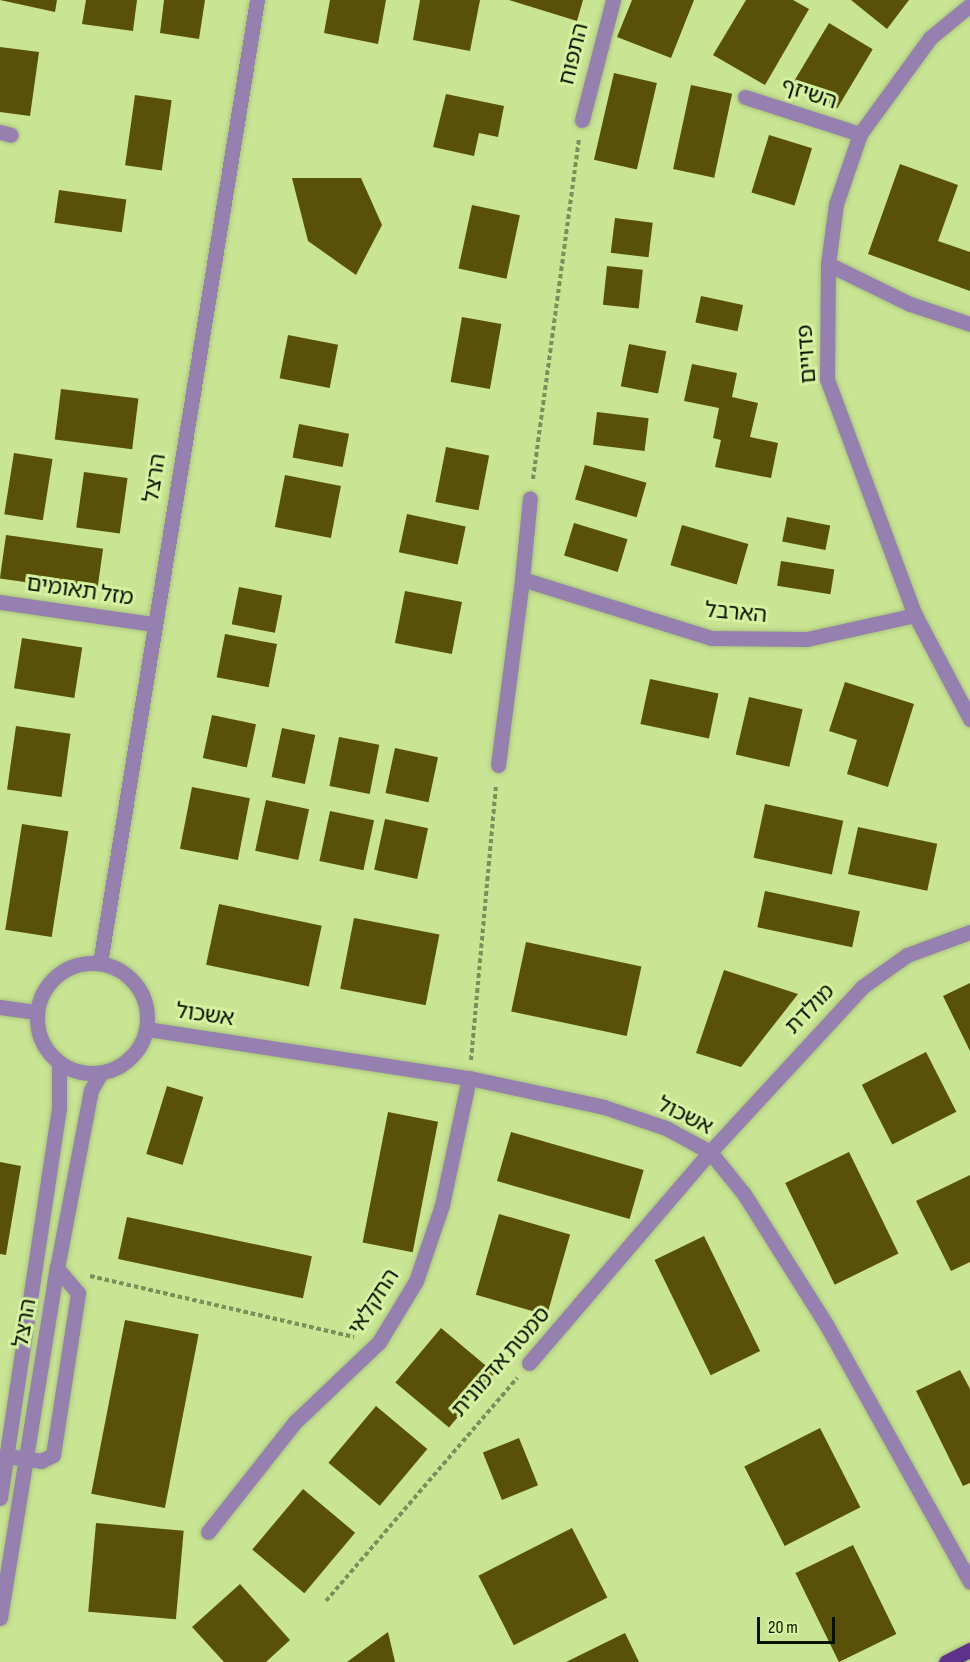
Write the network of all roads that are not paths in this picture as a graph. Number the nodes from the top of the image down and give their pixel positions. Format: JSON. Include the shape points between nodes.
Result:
{"nodes":[{"id":1,"x":257,"y":0,"type":"edge"},
{"id":2,"x":613,"y":0,"type":"edge"},
{"id":3,"x":970,"y":5,"type":"edge"},
{"id":4,"x":745,"y":97,"type":"dead end"},
{"id":5,"x":582,"y":120,"type":"road end"},
{"id":6,"x":860,"y":134,"type":"junction"},
{"id":7,"x":828,"y":264,"type":"junction"},
{"id":8,"x":970,"y":324,"type":"edge"},
{"id":9,"x":530,"y":498,"type":"road end"},
{"id":10,"x":522,"y":579,"type":"junction"},
{"id":11,"x":0,"y":602,"type":"edge"},
{"id":12,"x":915,"y":615,"type":"junction"},
{"id":13,"x":153,"y":624,"type":"junction"},
{"id":14,"x":970,"y":719,"type":"edge"},
{"id":15,"x":498,"y":765,"type":"road end"},
{"id":16,"x":970,"y":932,"type":"edge"},
{"id":17,"x":100,"y":963,"type":"junction"},
{"id":18,"x":0,"y":1007,"type":"edge"},
{"id":19,"x":37,"y":1012,"type":"junction"},
{"id":20,"x":147,"y":1029,"type":"junction"},
{"id":21,"x":59,"y":1062,"type":"junction"},
{"id":22,"x":100,"y":1073,"type":"junction"},
{"id":23,"x":469,"y":1078,"type":"junction"},
{"id":24,"x":710,"y":1152,"type":"junction"},
{"id":25,"x":57,"y":1268,"type":"junction"},
{"id":26,"x":530,"y":1363,"type":"road end"},
{"id":27,"x":6,"y":1455,"type":"junction"},
{"id":28,"x":24,"y":1459,"type":"junction"},
{"id":29,"x":0,"y":1498,"type":"edge"},
{"id":30,"x":208,"y":1532,"type":"dead end"},
{"id":31,"x":970,"y":1582,"type":"edge"},
{"id":32,"x":0,"y":1618,"type":"edge"},
{"id":33,"x":970,"y":1650,"type":"edge"},
{"id":34,"x":946,"y":1662,"type":"edge"}],
"edges":[{"from":1,"to":13,"type":"street","name":"הרצל"},
{"from":2,"to":5,"type":"street","name":"התפוח"},
{"from":3,"to":6,"type":"street","name":"פדויים","via":[[930,38]]},
{"from":4,"to":6,"type":"street","name":"השיזף"},
{"from":6,"to":7,"type":"street","name":"פדויים","via":[[836,204]]},
{"from":7,"to":8,"type":"street","via":[[910,304]]},
{"from":7,"to":12,"type":"street","name":"פדויים","via":[[827,379]]},
{"from":9,"to":10,"type":"street"},
{"from":10,"to":12,"type":"street","name":"הארבל","via":[[711,638],[807,639]]},
{"from":10,"to":15,"type":"street"},
{"from":11,"to":13,"type":"street","name":"מזל תאומים"},
{"from":12,"to":14,"type":"street","name":"פדויים"},
{"from":13,"to":17,"type":"street","name":"הרצל"},
{"from":16,"to":24,"type":"street","name":"מולדת","via":[[907,955],[862,987]]},
{"from":17,"to":19,"type":"street","via":[[62,971],[48,984]]},
{"from":17,"to":20,"type":"street","via":[[129,977],[141,992]]},
{"from":18,"to":19,"type":"street"},
{"from":19,"to":21,"type":"street","via":[[38,1032]]},
{"from":20,"to":22,"type":"street","via":[[134,1055]]},
{"from":20,"to":23,"type":"street","name":"אשכול"},
{"from":21,"to":22,"type":"street"},
{"from":21,"to":27,"type":"street","name":"הרצל","via":[[59,1108]]},
{"from":22,"to":25,"type":"street","name":"הרצל","via":[[91,1090]]},
{"from":23,"to":24,"type":"street","name":"אשכול","via":[[604,1107],[666,1128]]},
{"from":23,"to":30,"type":"street","name":"החקלאי","via":[[442,1205],[416,1281],[379,1342],[295,1422]]},
{"from":24,"to":26,"type":"street","name":"סמטת אדמונית"},
{"from":24,"to":31,"type":"street","name":"אשכול","via":[[744,1194],[827,1326]]},
{"from":25,"to":28,"type":"street","name":"הרצל"},
{"from":25,"to":28,"type":"street","via":[[78,1293],[53,1455]]},
{"from":27,"to":28,"type":"street"},
{"from":27,"to":29,"type":"street","name":"הרצל"},
{"from":28,"to":32,"type":"street","name":"הרצל"},
{"from":33,"to":34,"type":"main road"}]}
